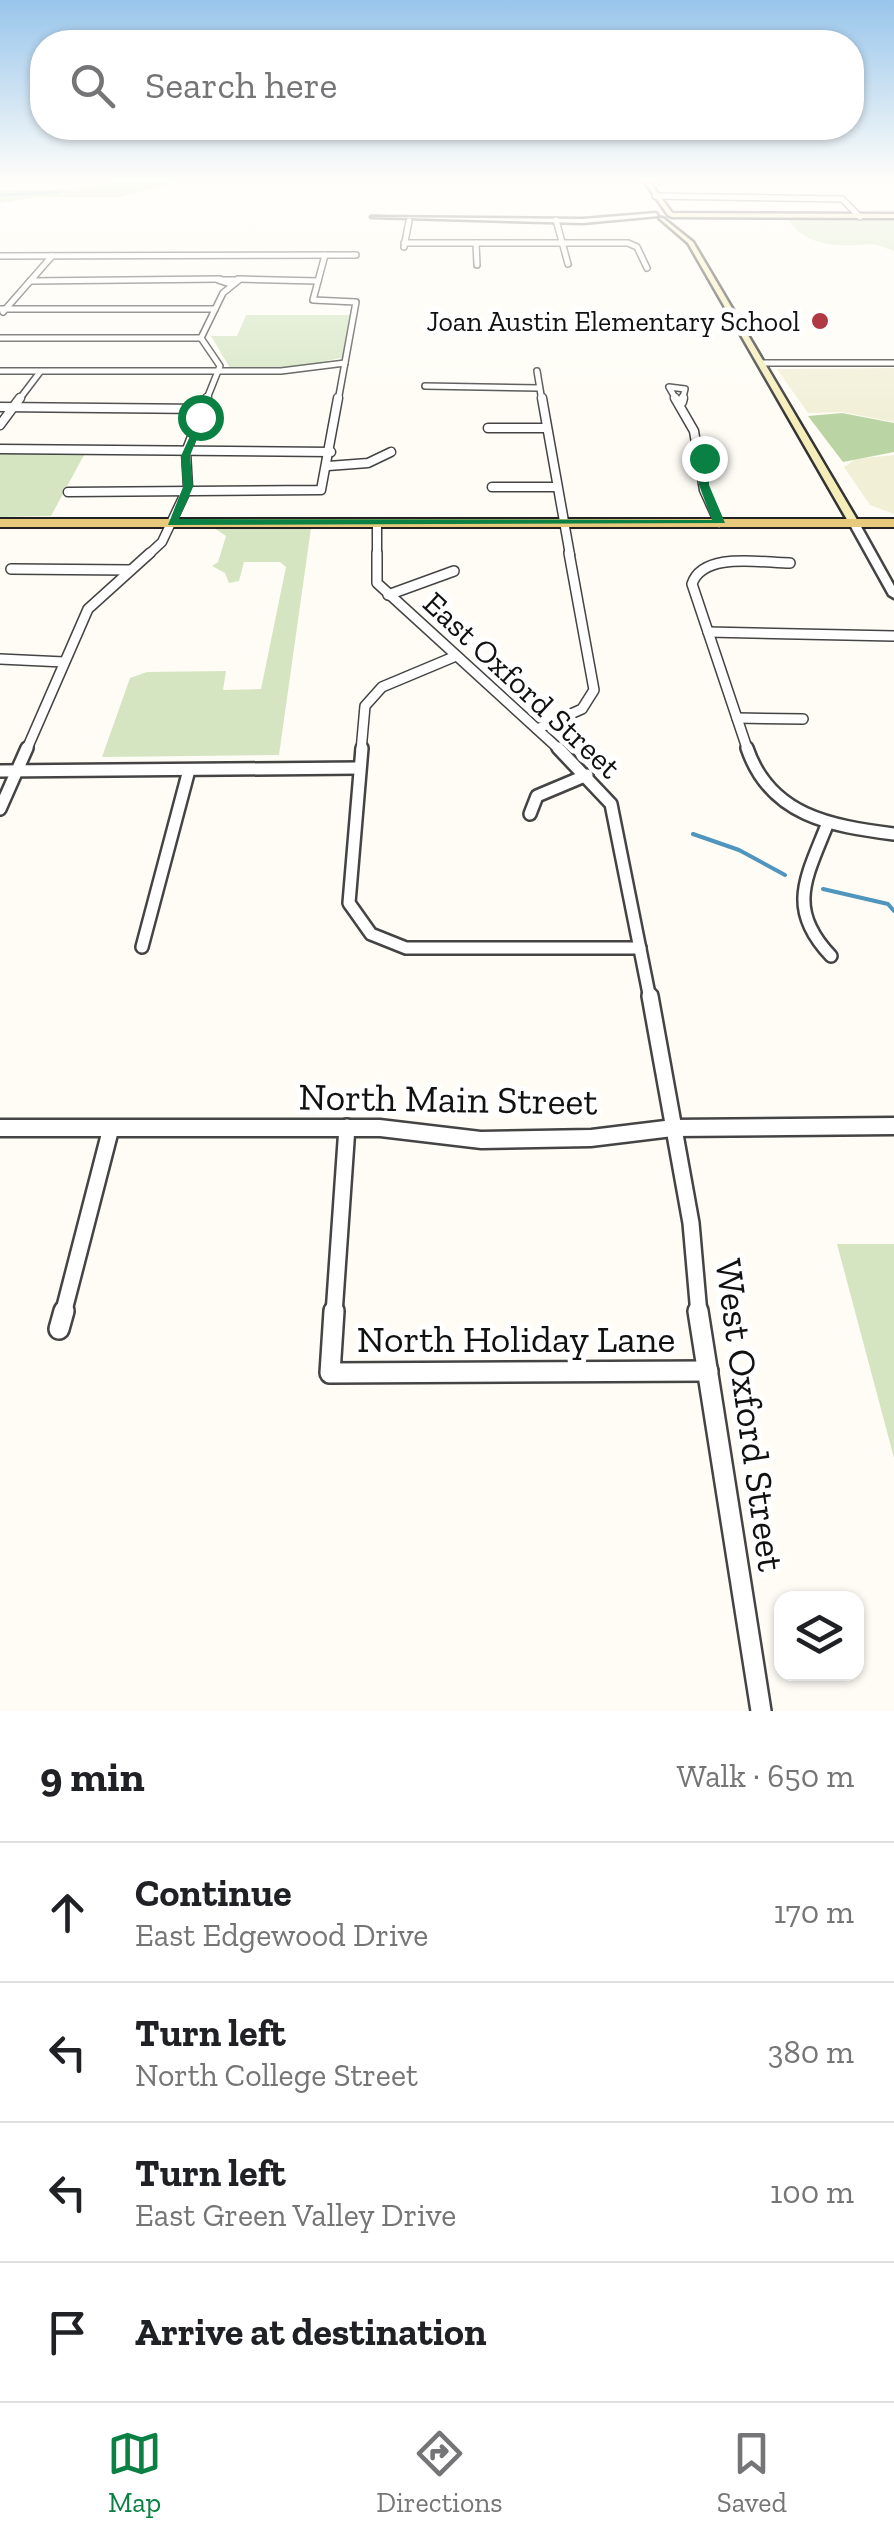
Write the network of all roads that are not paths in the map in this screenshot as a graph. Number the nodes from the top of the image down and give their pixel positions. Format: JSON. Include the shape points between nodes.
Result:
{"nodes":[{"id":1,"x":48,"y":261,"type":"edge"},
{"id":2,"x":238,"y":261,"type":"edge"},
{"id":3,"x":323,"y":261,"type":"edge"},
{"id":4,"x":477,"y":261,"type":"edge"},
{"id":5,"x":567,"y":261,"type":"edge"},
{"id":6,"x":642,"y":261,"type":"edge"},
{"id":7,"x":697,"y":261,"type":"edge"},
{"id":8,"x":477,"y":264,"type":"dead end"},
{"id":9,"x":568,"y":264,"type":"dead end"},
{"id":10,"x":646,"y":268,"type":"dead end"},
{"id":11,"x":229,"y":279,"type":"junction"},
{"id":12,"x":318,"y":280,"type":"junction"},
{"id":13,"x":30,"y":281,"type":"junction"},
{"id":14,"x":215,"y":309,"type":"junction"},
{"id":15,"x":2,"y":311,"type":"edge"},
{"id":16,"x":0,"y":338,"type":"edge"},
{"id":17,"x":201,"y":338,"type":"junction"},
{"id":18,"x":346,"y":363,"type":"junction"},
{"id":19,"x":761,"y":364,"type":"junction"},
{"id":20,"x":894,"y":364,"type":"edge"},
{"id":21,"x":0,"y":371,"type":"edge"},
{"id":22,"x":537,"y":371,"type":"dead end"},
{"id":23,"x":40,"y":372,"type":"junction"},
{"id":24,"x":219,"y":372,"type":"junction"},
{"id":25,"x":425,"y":386,"type":"dead end"},
{"id":26,"x":539,"y":388,"type":"junction"},
{"id":27,"x":682,"y":402,"type":"dead end"},
{"id":28,"x":0,"y":407,"type":"edge"},
{"id":29,"x":14,"y":407,"type":"junction"},
{"id":30,"x":204,"y":409,"type":"junction"},
{"id":31,"x":0,"y":425,"type":"edge"},
{"id":32,"x":488,"y":428,"type":"dead end"},
{"id":33,"x":546,"y":428,"type":"junction"},
{"id":34,"x":0,"y":449,"type":"edge"},
{"id":35,"x":186,"y":452,"type":"junction"},
{"id":36,"x":331,"y":452,"type":"junction"},
{"id":37,"x":392,"y":452,"type":"dead end"},
{"id":38,"x":328,"y":466,"type":"junction"},
{"id":39,"x":556,"y":486,"type":"junction"},
{"id":40,"x":492,"y":487,"type":"dead end"},
{"id":41,"x":68,"y":492,"type":"dead end"},
{"id":42,"x":186,"y":492,"type":"junction"},
{"id":43,"x":0,"y":523,"type":"edge"},
{"id":44,"x":172,"y":523,"type":"junction"},
{"id":45,"x":719,"y":523,"type":"junction"},
{"id":46,"x":854,"y":523,"type":"junction"},
{"id":47,"x":894,"y":523,"type":"edge"},
{"id":48,"x":377,"y":524,"type":"junction"},
{"id":49,"x":563,"y":524,"type":"junction"},
{"id":50,"x":790,"y":563,"type":"dead end"},
{"id":51,"x":11,"y":569,"type":"dead end"},
{"id":52,"x":130,"y":570,"type":"junction"},
{"id":53,"x":454,"y":571,"type":"dead end"},
{"id":54,"x":388,"y":594,"type":"junction"},
{"id":55,"x":894,"y":595,"type":"edge"},
{"id":56,"x":708,"y":632,"type":"junction"},
{"id":57,"x":894,"y":636,"type":"edge"},
{"id":58,"x":456,"y":656,"type":"junction"},
{"id":59,"x":0,"y":658,"type":"edge"},
{"id":60,"x":64,"y":662,"type":"junction"},
{"id":61,"x":737,"y":718,"type":"junction"},
{"id":62,"x":803,"y":719,"type":"dead end"},
{"id":63,"x":537,"y":729,"type":"junction"},
{"id":64,"x":358,"y":768,"type":"junction"},
{"id":65,"x":189,"y":770,"type":"junction"},
{"id":66,"x":0,"y":771,"type":"edge"},
{"id":67,"x":16,"y":771,"type":"junction"},
{"id":68,"x":587,"y":774,"type":"junction"},
{"id":69,"x":0,"y":809,"type":"edge"},
{"id":70,"x":530,"y":814,"type":"dead end"},
{"id":71,"x":827,"y":824,"type":"junction"},
{"id":72,"x":894,"y":834,"type":"edge"},
{"id":73,"x":142,"y":947,"type":"dead end"},
{"id":74,"x":640,"y":948,"type":"junction"},
{"id":75,"x":831,"y":956,"type":"dead end"},
{"id":76,"x":894,"y":1126,"type":"edge"},
{"id":77,"x":0,"y":1128,"type":"edge"},
{"id":78,"x":111,"y":1128,"type":"junction"},
{"id":79,"x":347,"y":1128,"type":"junction"},
{"id":80,"x":673,"y":1128,"type":"junction"},
{"id":81,"x":59,"y":1330,"type":"dead end"},
{"id":82,"x":708,"y":1371,"type":"junction"},
{"id":83,"x":761,"y":1711,"type":"edge"}],
"edges":[{"from":1,"to":13,"type":"street"},
{"from":2,"to":11,"type":"street"},
{"from":3,"to":12,"type":"street"},
{"from":4,"to":8,"type":"street"},
{"from":5,"to":9,"type":"street"},
{"from":6,"to":10,"type":"street"},
{"from":7,"to":19,"type":"main road"},
{"from":11,"to":12,"type":"street"},
{"from":11,"to":13,"type":"street"},
{"from":11,"to":14,"type":"street"},
{"from":12,"to":18,"type":"street","via":[[313,300],[356,302]]},
{"from":13,"to":15,"type":"street"},
{"from":14,"to":15,"type":"street"},
{"from":14,"to":17,"type":"street"},
{"from":16,"to":17,"type":"street"},
{"from":17,"to":24,"type":"street","via":[[220,360]]},
{"from":18,"to":24,"type":"street"},
{"from":18,"to":36,"type":"street"},
{"from":19,"to":20,"type":"street"},
{"from":19,"to":46,"type":"main road"},
{"from":21,"to":23,"type":"street"},
{"from":22,"to":26,"type":"street"},
{"from":23,"to":24,"type":"street"},
{"from":23,"to":29,"type":"street"},
{"from":24,"to":30,"type":"street"},
{"from":25,"to":26,"type":"street"},
{"from":26,"to":33,"type":"street"},
{"from":27,"to":45,"type":"street"},
{"from":28,"to":29,"type":"street"},
{"from":29,"to":30,"type":"street"},
{"from":29,"to":31,"type":"street"},
{"from":30,"to":35,"type":"street"},
{"from":32,"to":33,"type":"street"},
{"from":33,"to":39,"type":"street"},
{"from":34,"to":35,"type":"street"},
{"from":35,"to":36,"type":"street"},
{"from":35,"to":42,"type":"street"},
{"from":36,"to":38,"type":"street"},
{"from":37,"to":38,"type":"street"},
{"from":38,"to":42,"type":"street","via":[[321,490]]},
{"from":39,"to":40,"type":"street"},
{"from":39,"to":49,"type":"street"},
{"from":41,"to":42,"type":"street"},
{"from":42,"to":44,"type":"street"},
{"from":43,"to":44,"type":"main road"},
{"from":44,"to":48,"type":"main road"},
{"from":44,"to":52,"type":"street","via":[[157,549]]},
{"from":45,"to":46,"type":"main road"},
{"from":45,"to":49,"type":"main road"},
{"from":46,"to":47,"type":"main road"},
{"from":46,"to":55,"type":"street"},
{"from":48,"to":49,"type":"main road"},
{"from":48,"to":54,"type":"street","name":"East Oxford Street","via":[[374,571]]},
{"from":49,"to":63,"type":"street","via":[[594,690],[582,708]]},
{"from":50,"to":56,"type":"street","via":[[730,561],[703,568],[692,584]]},
{"from":51,"to":52,"type":"street"},
{"from":52,"to":60,"type":"street","via":[[95,599]]},
{"from":53,"to":54,"type":"street"},
{"from":54,"to":58,"type":"street","name":"East Oxford Street"},
{"from":56,"to":57,"type":"street"},
{"from":56,"to":61,"type":"street"},
{"from":58,"to":63,"type":"street","name":"East Oxford Street"},
{"from":58,"to":64,"type":"street","via":[[372,695]]},
{"from":59,"to":60,"type":"street"},
{"from":60,"to":67,"type":"street"},
{"from":61,"to":62,"type":"street"},
{"from":61,"to":71,"type":"street","via":[[765,785],[795,811]]},
{"from":63,"to":68,"type":"street","name":"East Oxford Street"},
{"from":64,"to":65,"type":"street"},
{"from":64,"to":74,"type":"street","via":[[350,903],[366,932],[406,948]]},
{"from":65,"to":67,"type":"street"},
{"from":65,"to":73,"type":"street"},
{"from":66,"to":67,"type":"street"},
{"from":67,"to":69,"type":"street"},
{"from":68,"to":70,"type":"street","via":[[538,796]]},
{"from":68,"to":74,"type":"street","name":"East Oxford Street","via":[[618,824]]},
{"from":71,"to":72,"type":"street"},
{"from":71,"to":75,"type":"street","via":[[802,891],[801,915],[808,936]]},
{"from":74,"to":80,"type":"street","name":"East Oxford Street"},
{"from":76,"to":80,"type":"street","name":"North Main Street"},
{"from":77,"to":78,"type":"street","name":"North Main Street"},
{"from":78,"to":79,"type":"street","name":"North Main Street"},
{"from":78,"to":81,"type":"street"},
{"from":79,"to":80,"type":"street","name":"North Main Street","via":[[481,1140]]},
{"from":79,"to":82,"type":"street","name":"North Holiday Lane","via":[[330,1373]]},
{"from":80,"to":82,"type":"street","name":"West Oxford Street"},
{"from":82,"to":83,"type":"street","name":"West Oxford Street"}]}
